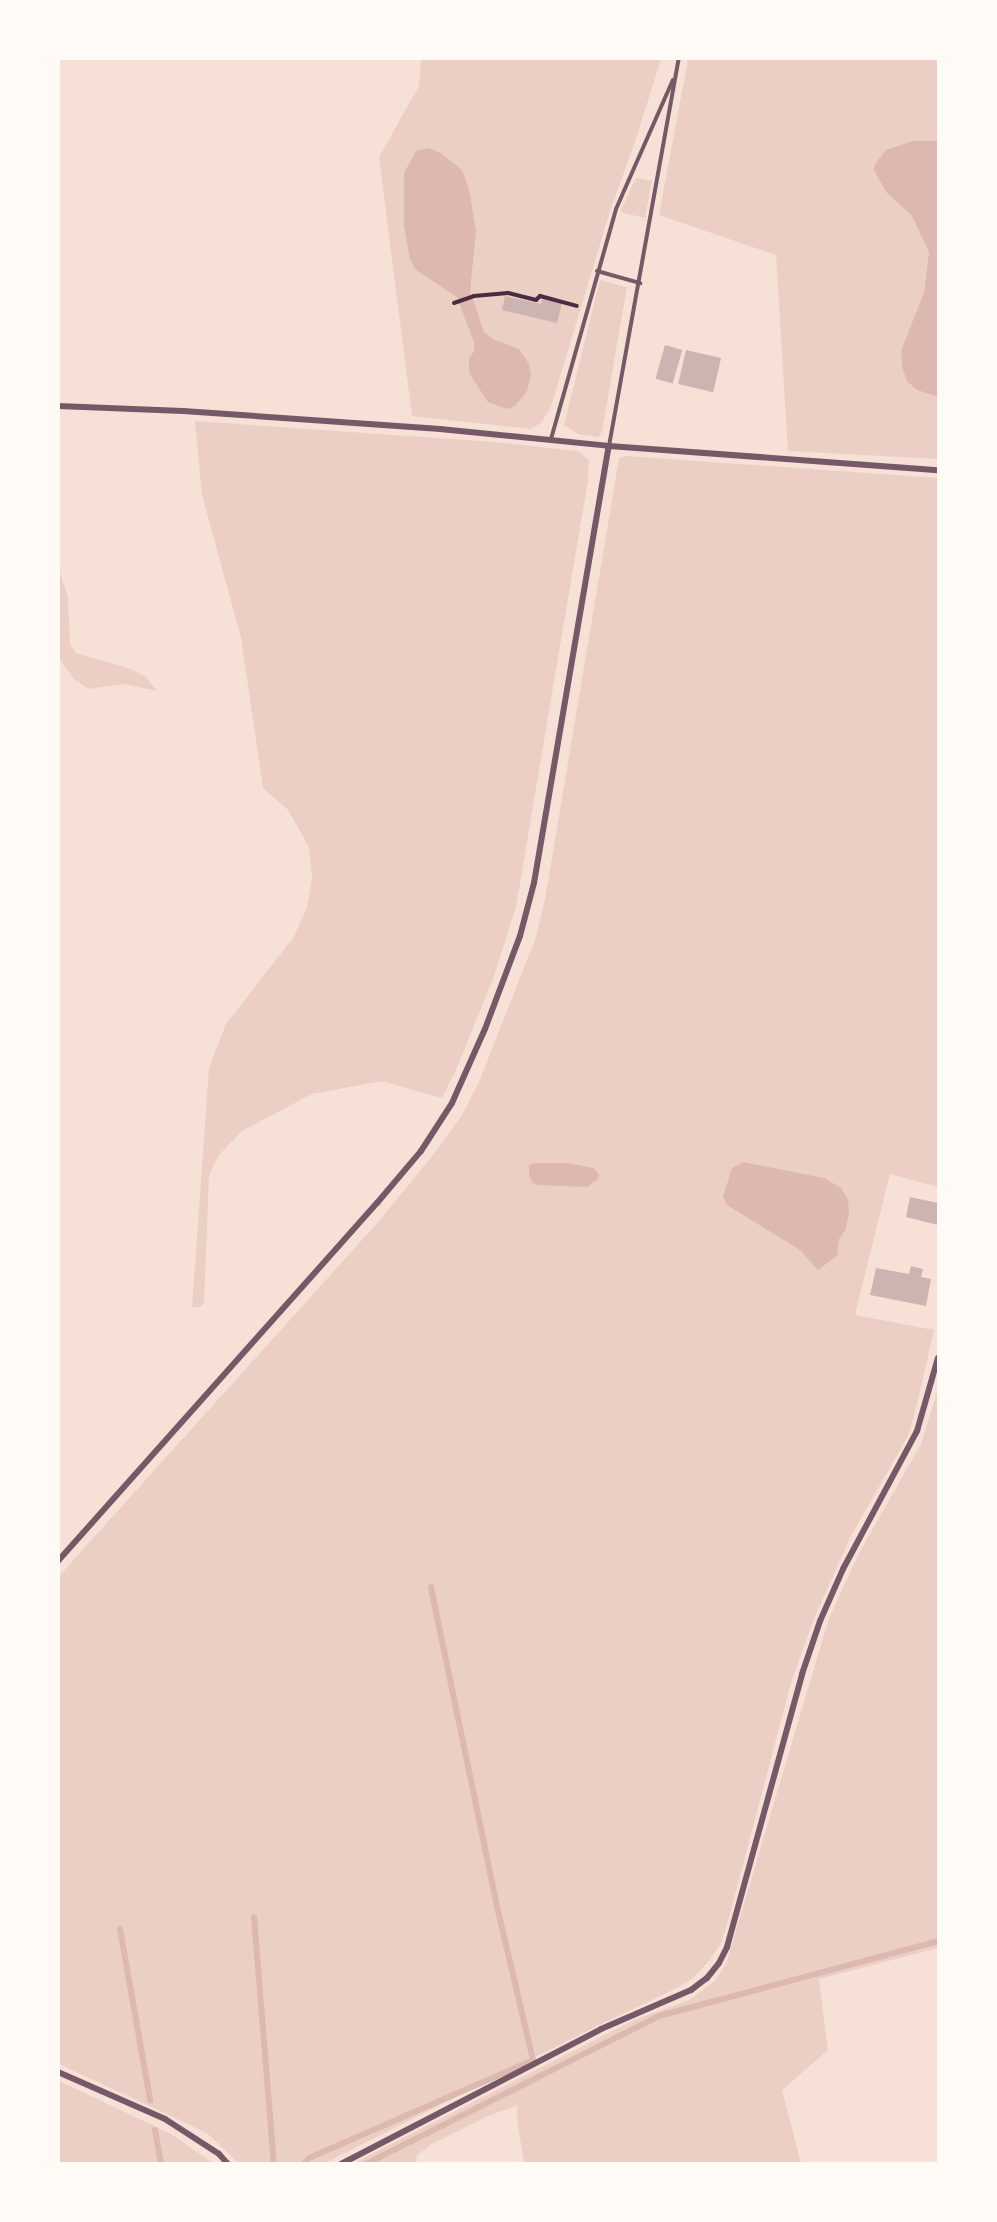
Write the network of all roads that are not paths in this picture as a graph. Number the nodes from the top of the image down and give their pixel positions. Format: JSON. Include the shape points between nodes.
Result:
{"nodes":[{"id":1,"x":679,"y":58,"type":"edge"},
{"id":2,"x":676,"y":75,"type":"junction"},
{"id":3,"x":597,"y":271,"type":"junction"},
{"id":4,"x":640,"y":283,"type":"junction"},
{"id":5,"x":58,"y":406,"type":"edge"},
{"id":6,"x":551,"y":439,"type":"junction"},
{"id":7,"x":609,"y":446,"type":"junction"},
{"id":8,"x":939,"y":471,"type":"edge"},
{"id":9,"x":939,"y":1358,"type":"edge"},
{"id":10,"x":58,"y":1561,"type":"edge"},
{"id":11,"x":58,"y":2072,"type":"edge"},
{"id":12,"x":228,"y":2163,"type":"edge"},
{"id":13,"x":341,"y":2163,"type":"edge"}],
"edges":[{"from":1,"to":2,"type":"lane"},
{"from":2,"to":3,"type":"lane","via":[[616,209]]},
{"from":2,"to":4,"type":"lane"},
{"from":3,"to":4,"type":"lane"},
{"from":3,"to":6,"type":"lane"},
{"from":4,"to":7,"type":"lane"},
{"from":5,"to":6,"type":"street","via":[[195,412]]},
{"from":6,"to":7,"type":"street"},
{"from":7,"to":8,"type":"street"},
{"from":7,"to":10,"type":"street","via":[[534,883],[520,936],[486,1029],[453,1103],[421,1151],[377,1203]]},
{"from":9,"to":13,"type":"street","via":[[916,1431],[820,1621],[727,1947],[719,1963],[691,1990],[601,2029]]},
{"from":11,"to":12,"type":"street","via":[[165,2119]]}]}
